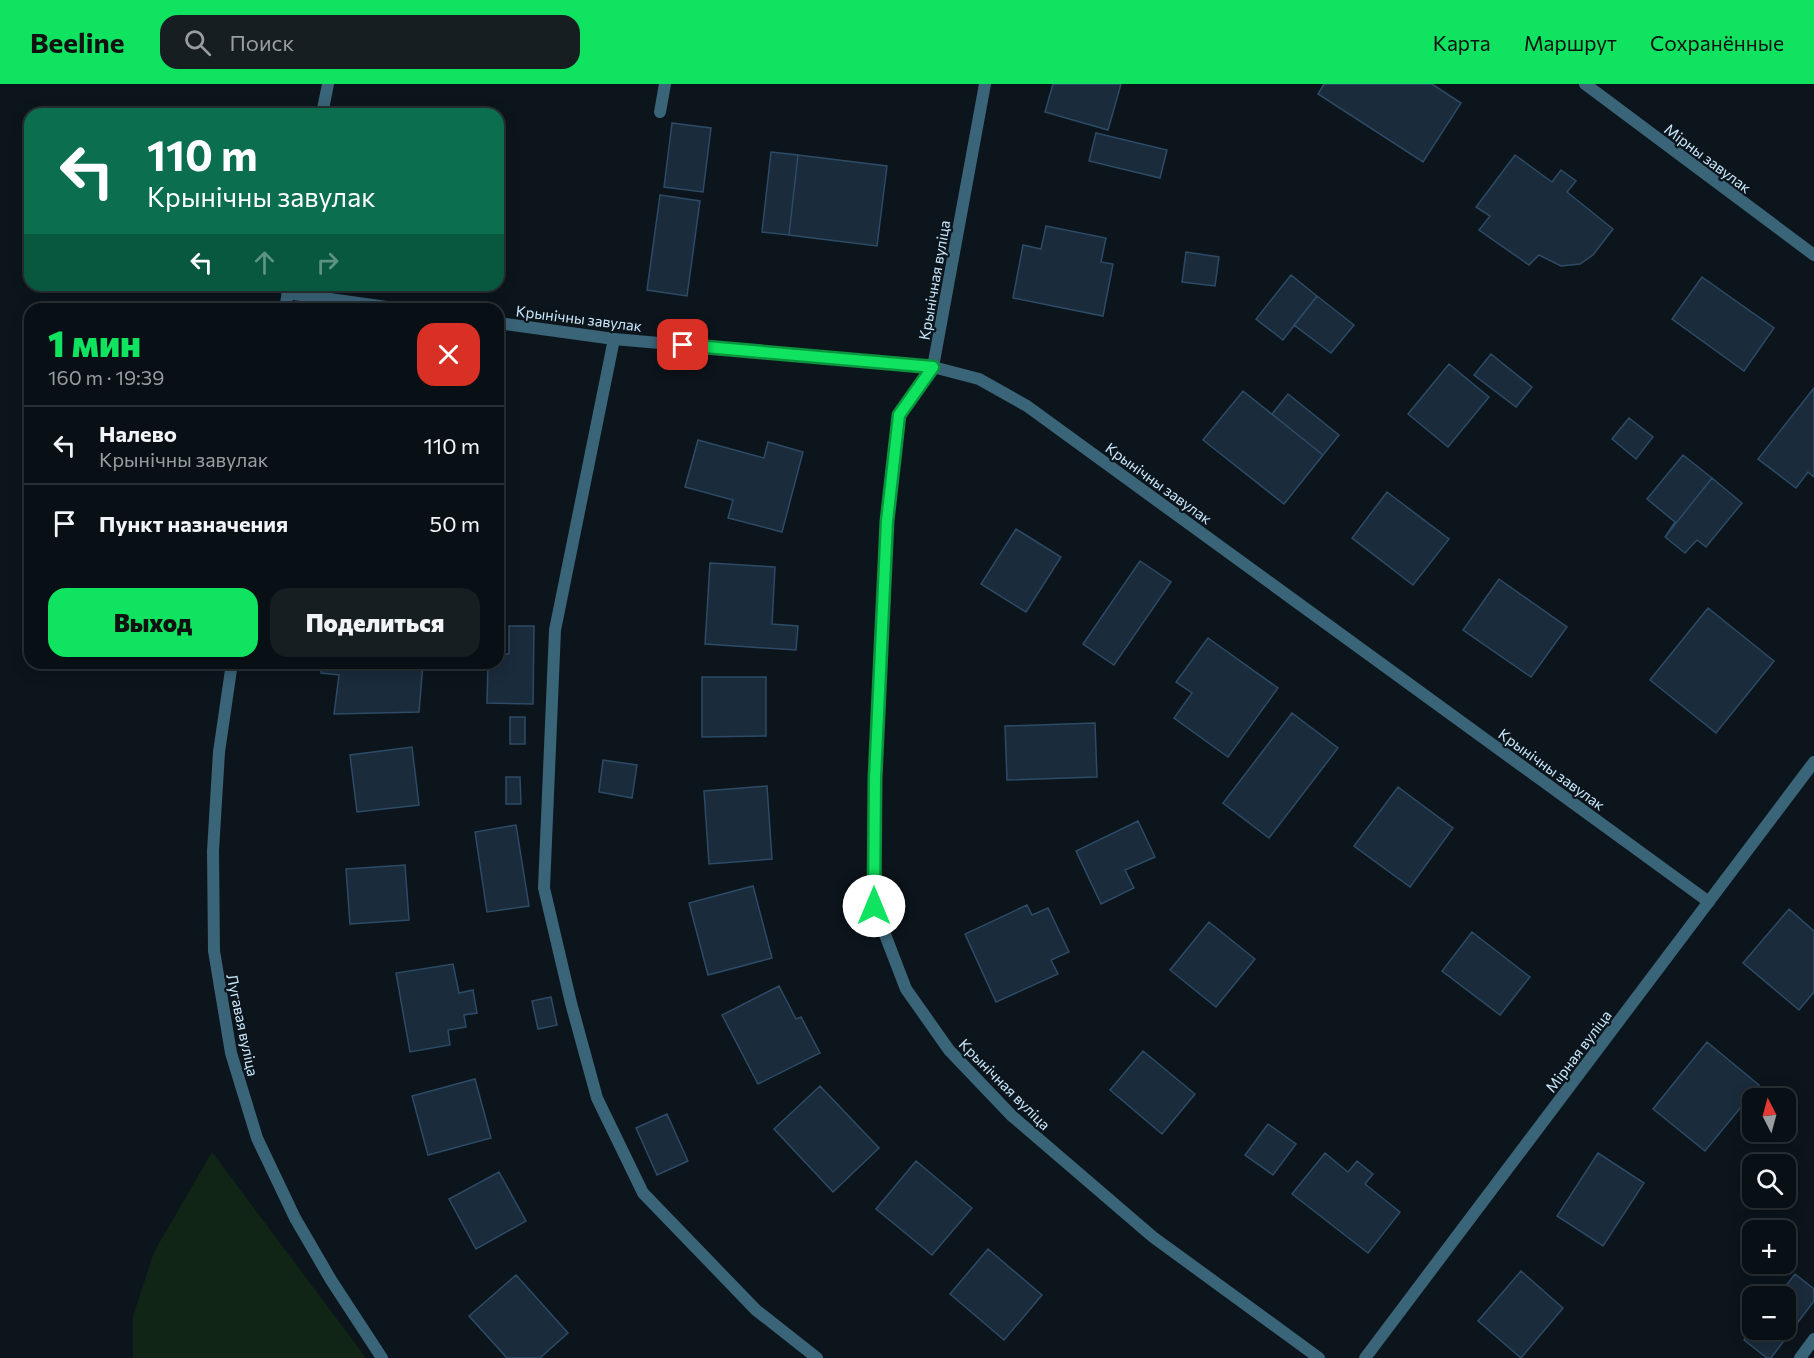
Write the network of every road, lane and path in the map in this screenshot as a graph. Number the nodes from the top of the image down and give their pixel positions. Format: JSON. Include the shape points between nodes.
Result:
{"nodes":[{"id":1,"x":328,"y":84,"type":"edge"},
{"id":2,"x":665,"y":84,"type":"edge"},
{"id":3,"x":985,"y":84,"type":"edge"},
{"id":4,"x":1585,"y":84,"type":"edge"},
{"id":5,"x":323,"y":108,"type":"edge"},
{"id":6,"x":660,"y":112,"type":"dead end"},
{"id":7,"x":1814,"y":255,"type":"edge"},
{"id":8,"x":299,"y":291,"type":"edge"},
{"id":9,"x":367,"y":303,"type":"edge"},
{"id":10,"x":504,"y":324,"type":"edge"},
{"id":11,"x":614,"y":339,"type":"junction"},
{"id":12,"x":933,"y":367,"type":"junction"},
{"id":13,"x":231,"y":669,"type":"edge"},
{"id":14,"x":1814,"y":762,"type":"edge"},
{"id":15,"x":1709,"y":902,"type":"junction"},
{"id":16,"x":1814,"y":1339,"type":"edge"},
{"id":17,"x":382,"y":1358,"type":"edge"},
{"id":18,"x":817,"y":1358,"type":"edge"},
{"id":19,"x":1319,"y":1358,"type":"edge"},
{"id":20,"x":1365,"y":1358,"type":"edge"},
{"id":21,"x":1800,"y":1358,"type":"edge"}],
"edges":[{"from":1,"to":5,"type":"street"},
{"from":2,"to":6,"type":"street"},
{"from":3,"to":12,"type":"street","name":"Крынічная вуліца"},
{"from":4,"to":7,"type":"street","name":"Мірны завулак"},
{"from":8,"to":9,"type":"street"},
{"from":10,"to":11,"type":"street","name":"Крынічны завулак"},
{"from":11,"to":12,"type":"street","name":"Крынічны завулак"},
{"from":11,"to":18,"type":"street","via":[[555,630],[544,888],[597,1098],[643,1193],[756,1310]]},
{"from":12,"to":15,"type":"street","name":"Крынічны завулак","via":[[979,379],[1027,406]]},
{"from":12,"to":19,"type":"street","name":"Крынічная вуліца","via":[[899,415],[887,521],[875,778],[874,906],[906,989],[949,1050],[1012,1116],[1153,1237]]},
{"from":13,"to":17,"type":"street","name":"Лугавая вуліца","via":[[219,752],[213,851],[214,951],[231,1053],[257,1138],[290,1208]]},
{"from":14,"to":15,"type":"street","name":"Мірная вуліца"},
{"from":15,"to":20,"type":"street","name":"Мірная вуліца"},
{"from":16,"to":21,"type":"street"}]}
